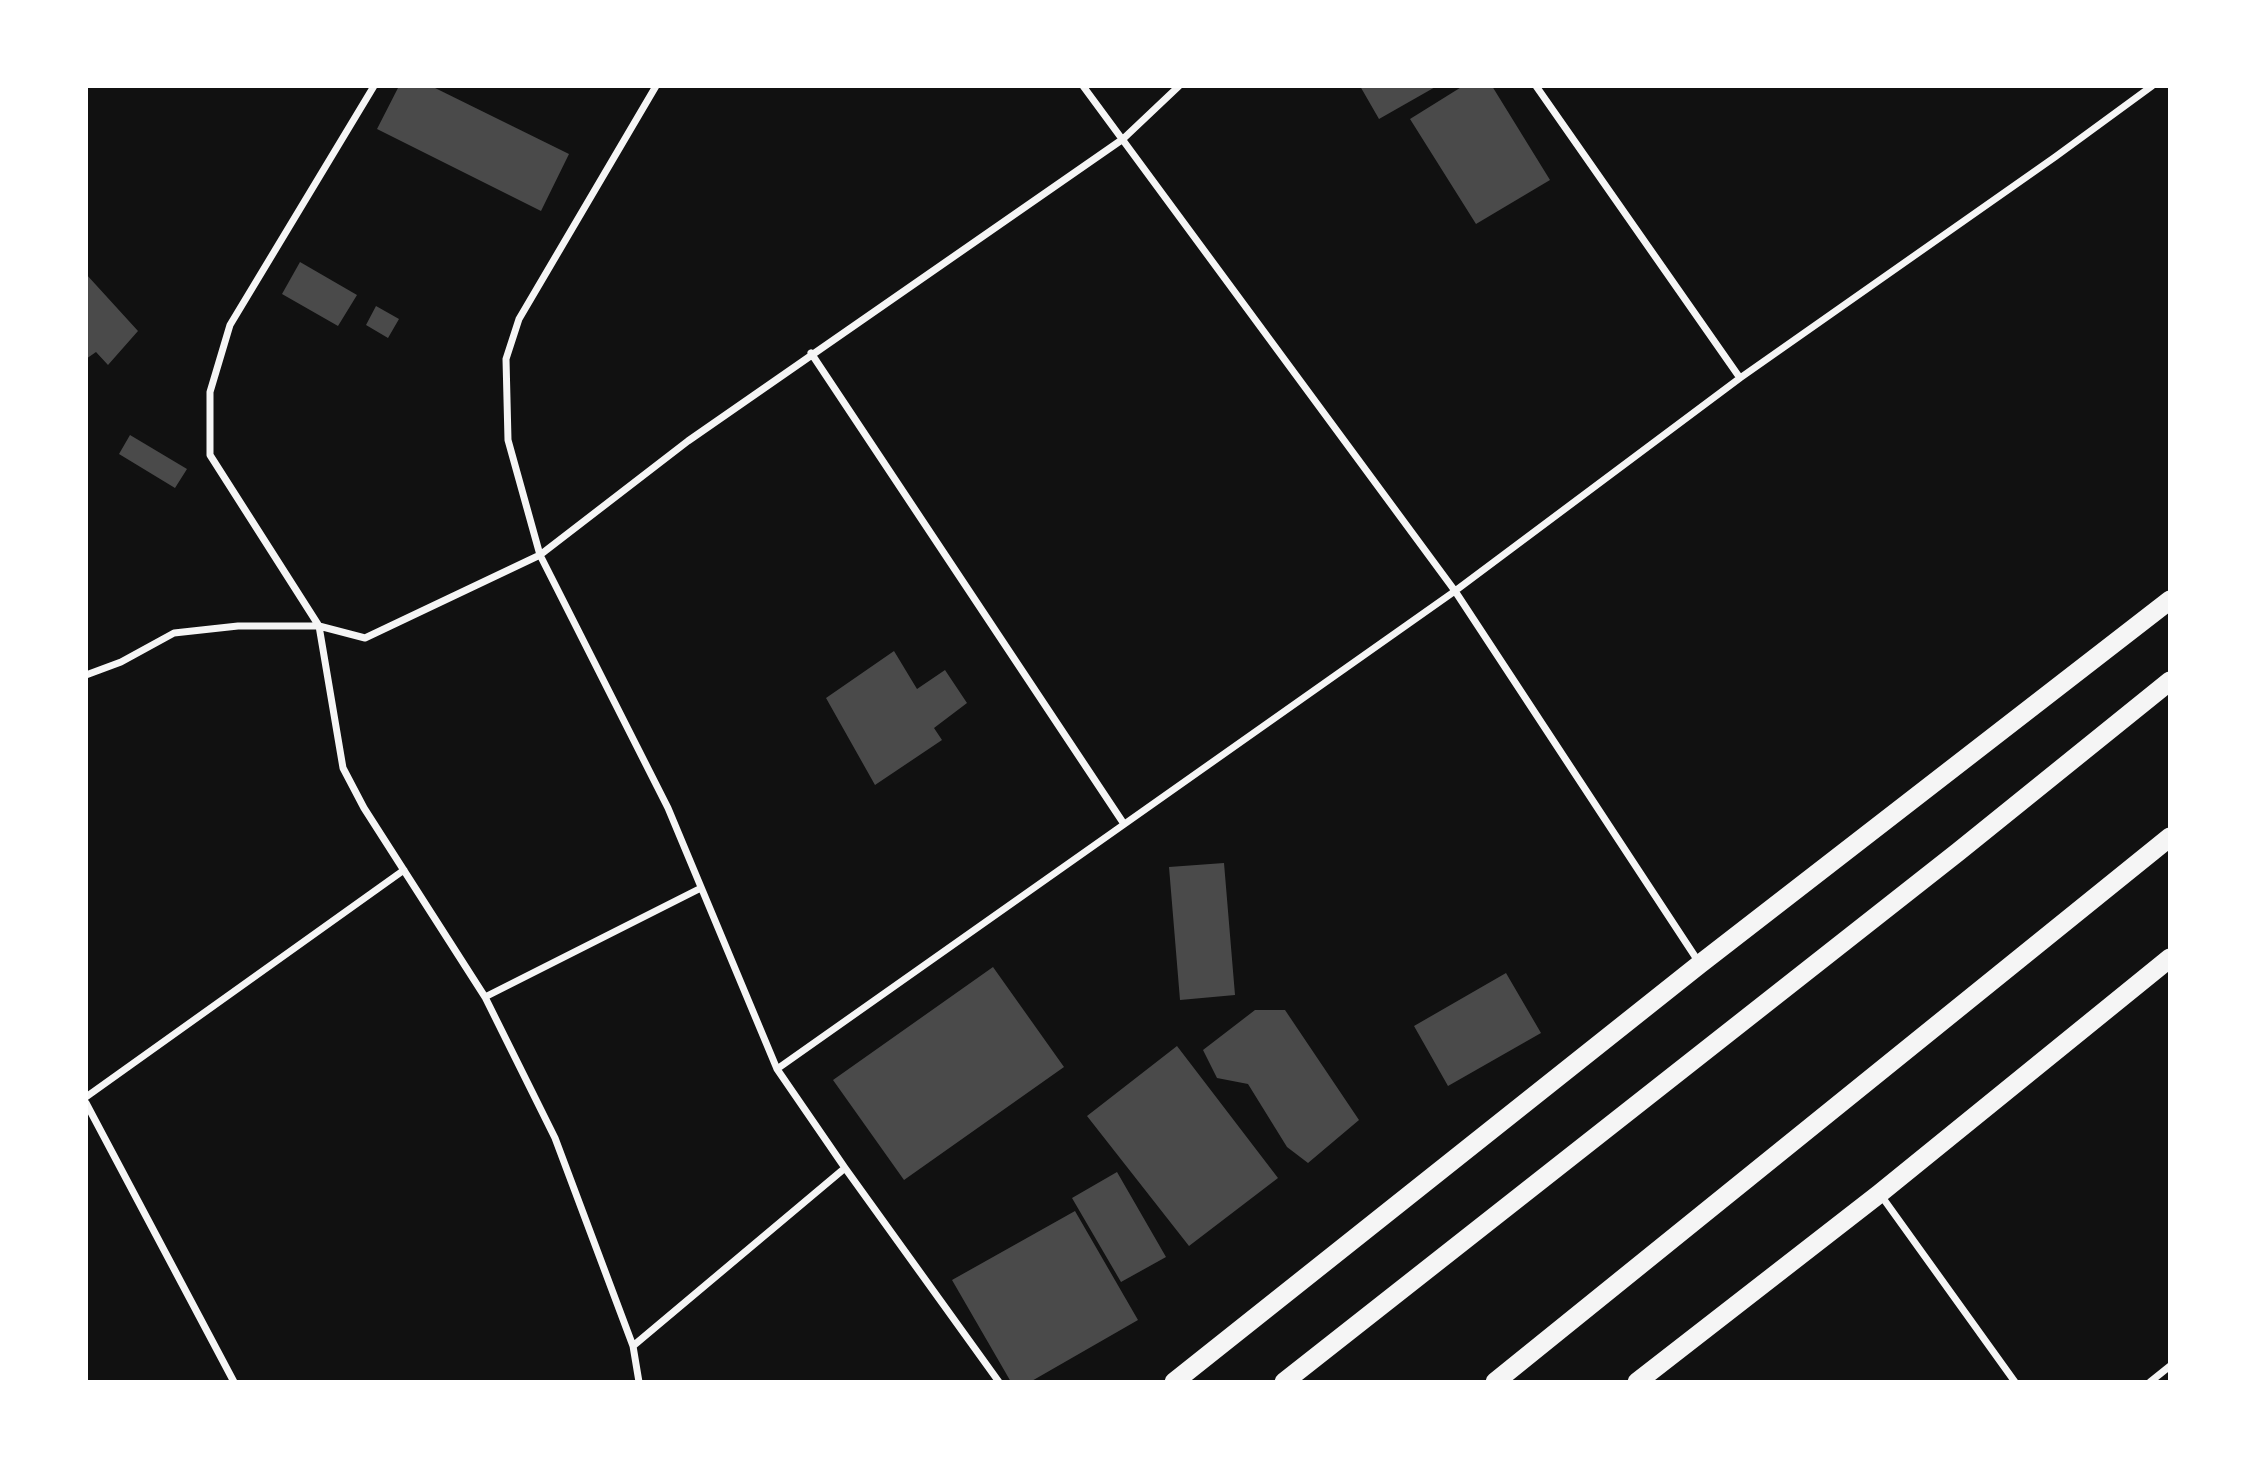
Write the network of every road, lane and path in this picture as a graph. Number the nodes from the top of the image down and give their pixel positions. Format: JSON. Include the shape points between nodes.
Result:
{"nodes":[{"id":1,"x":374,"y":86,"type":"edge"},
{"id":2,"x":656,"y":86,"type":"edge"},
{"id":3,"x":1083,"y":86,"type":"edge"},
{"id":4,"x":1179,"y":86,"type":"edge"},
{"id":5,"x":1536,"y":86,"type":"edge"},
{"id":6,"x":2152,"y":86,"type":"edge"},
{"id":7,"x":1123,"y":139,"type":"junction"},
{"id":8,"x":811,"y":353,"type":"junction"},
{"id":9,"x":1740,"y":378,"type":"junction"},
{"id":10,"x":540,"y":555,"type":"junction"},
{"id":11,"x":1454,"y":591,"type":"junction"},
{"id":12,"x":2170,"y":600,"type":"edge"},
{"id":13,"x":319,"y":626,"type":"junction"},
{"id":14,"x":86,"y":675,"type":"edge"},
{"id":15,"x":2170,"y":681,"type":"edge"},
{"id":16,"x":1124,"y":824,"type":"junction"},
{"id":17,"x":2170,"y":837,"type":"edge"},
{"id":18,"x":404,"y":870,"type":"junction"},
{"id":19,"x":701,"y":888,"type":"junction"},
{"id":20,"x":2170,"y":958,"type":"edge"},
{"id":21,"x":1700,"y":964,"type":"junction"},
{"id":22,"x":485,"y":997,"type":"junction"},
{"id":23,"x":778,"y":1069,"type":"junction"},
{"id":24,"x":86,"y":1097,"type":"edge"},
{"id":25,"x":86,"y":1103,"type":"edge"},
{"id":26,"x":845,"y":1168,"type":"junction"},
{"id":27,"x":1879,"y":1194,"type":"junction"},
{"id":28,"x":633,"y":1346,"type":"junction"},
{"id":29,"x":2170,"y":1366,"type":"edge"},
{"id":30,"x":234,"y":1382,"type":"edge"},
{"id":31,"x":639,"y":1382,"type":"edge"},
{"id":32,"x":999,"y":1382,"type":"edge"},
{"id":33,"x":1174,"y":1382,"type":"edge"},
{"id":34,"x":1284,"y":1382,"type":"edge"},
{"id":35,"x":1495,"y":1382,"type":"edge"},
{"id":36,"x":1637,"y":1382,"type":"edge"},
{"id":37,"x":2015,"y":1382,"type":"edge"},
{"id":38,"x":2150,"y":1382,"type":"edge"}],
"edges":[{"from":1,"to":13,"type":"street","via":[[230,325],[210,392],[210,455]]},
{"from":2,"to":10,"type":"street","via":[[519,319],[506,359],[508,440]]},
{"from":3,"to":7,"type":"street"},
{"from":4,"to":7,"type":"street"},
{"from":5,"to":9,"type":"street"},
{"from":6,"to":9,"type":"street"},
{"from":7,"to":8,"type":"street"},
{"from":7,"to":11,"type":"street"},
{"from":8,"to":10,"type":"street"},
{"from":8,"to":16,"type":"street"},
{"from":9,"to":11,"type":"street"},
{"from":10,"to":13,"type":"street","via":[[365,638]]},
{"from":10,"to":19,"type":"street","via":[[668,808]]},
{"from":11,"to":16,"type":"street"},
{"from":11,"to":21,"type":"street"},
{"from":12,"to":21,"type":"highway"},
{"from":13,"to":14,"type":"street","via":[[238,626],[174,633]]},
{"from":13,"to":18,"type":"street","via":[[343,768]]},
{"from":15,"to":34,"type":"highway"},
{"from":16,"to":23,"type":"street"},
{"from":17,"to":35,"type":"highway"},
{"from":18,"to":22,"type":"street"},
{"from":18,"to":24,"type":"street"},
{"from":19,"to":22,"type":"street"},
{"from":19,"to":23,"type":"street"},
{"from":20,"to":27,"type":"highway"},
{"from":21,"to":33,"type":"highway"},
{"from":22,"to":28,"type":"street","via":[[555,1138]]},
{"from":23,"to":26,"type":"street"},
{"from":25,"to":30,"type":"street"},
{"from":26,"to":28,"type":"street"},
{"from":26,"to":32,"type":"street"},
{"from":27,"to":36,"type":"highway"},
{"from":27,"to":37,"type":"street"},
{"from":28,"to":31,"type":"street"},
{"from":29,"to":38,"type":"street"}]}
